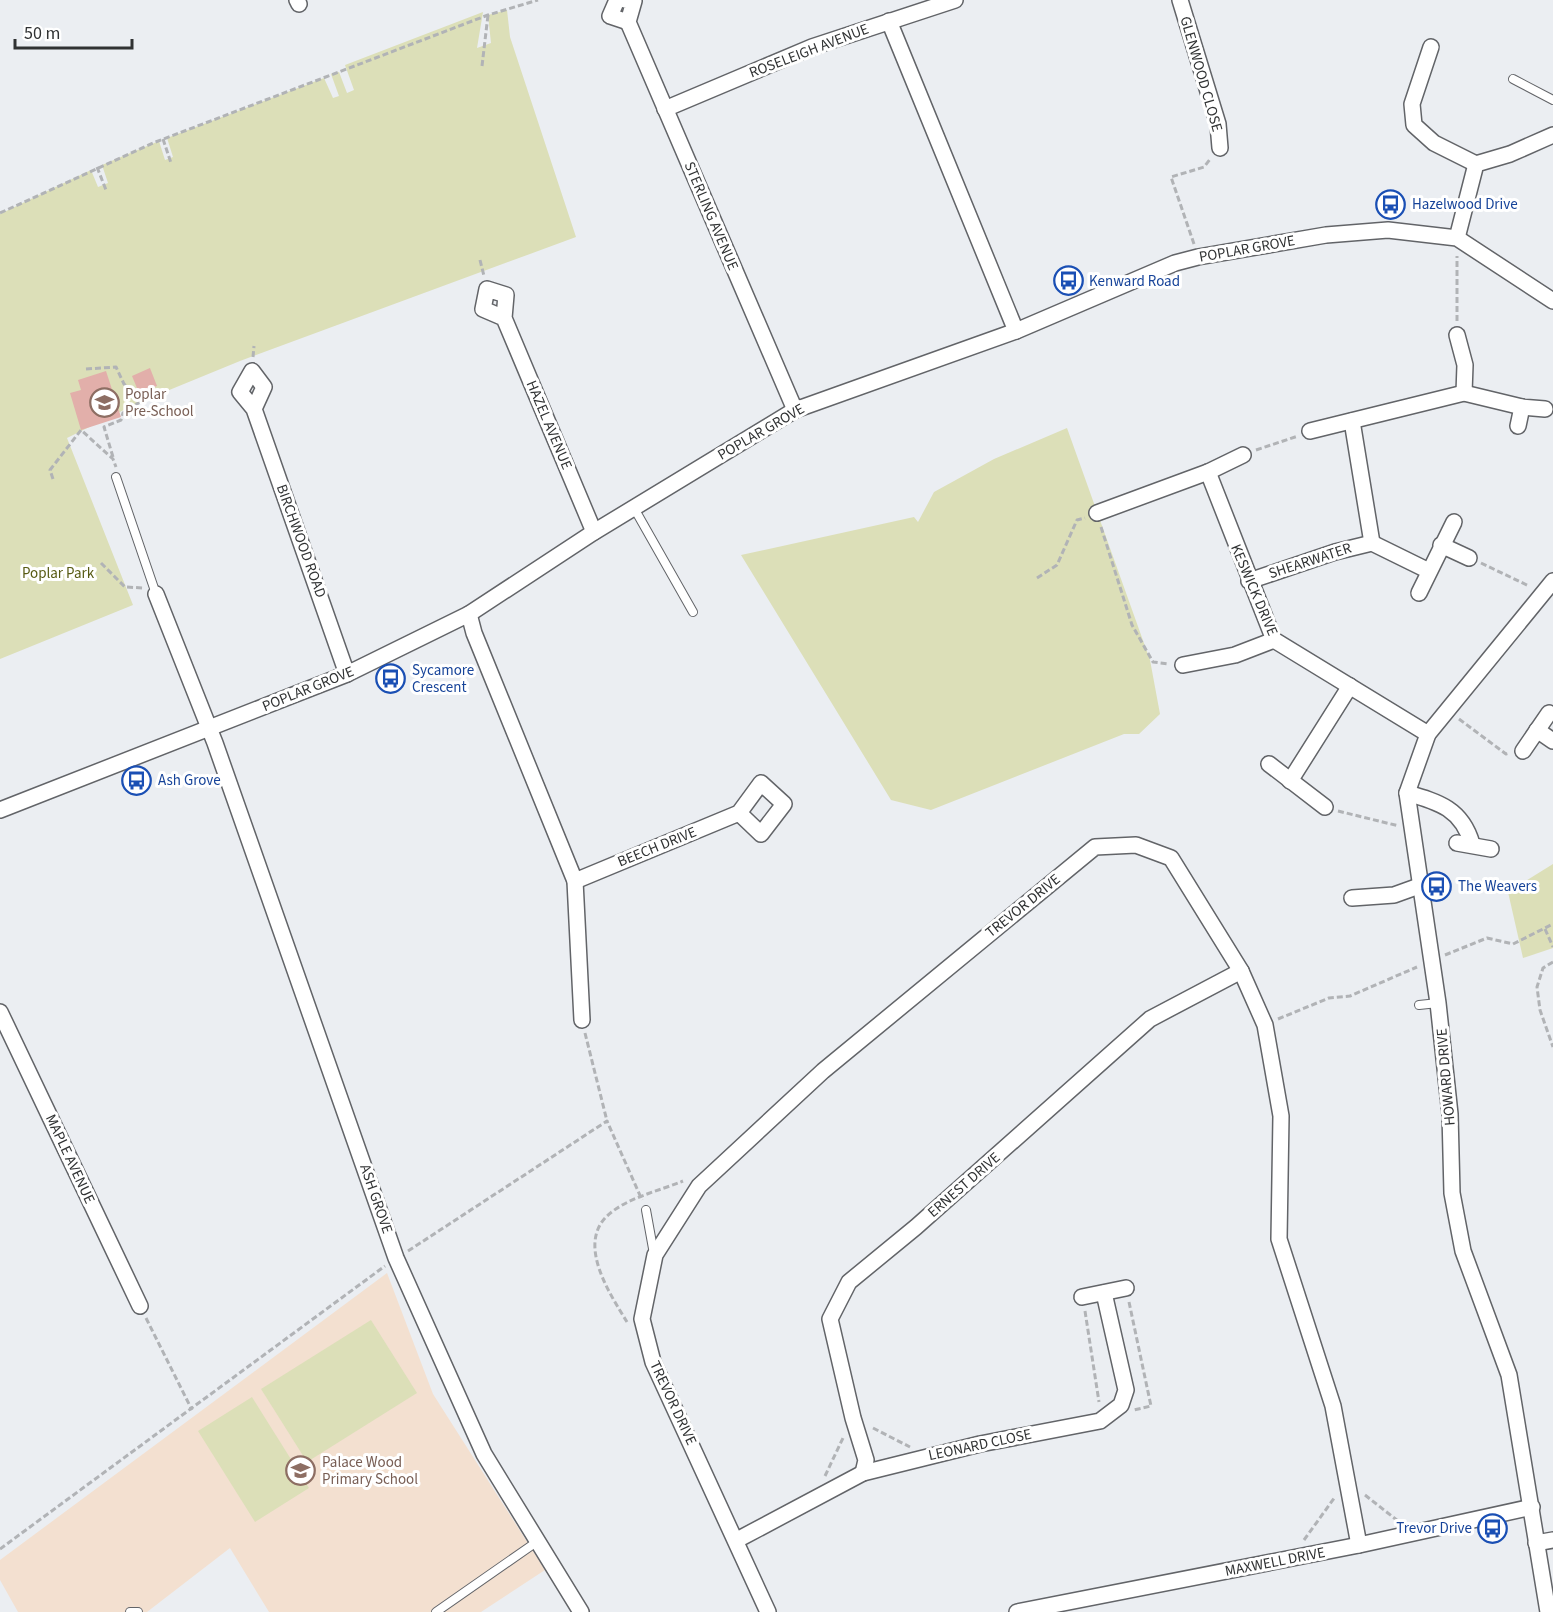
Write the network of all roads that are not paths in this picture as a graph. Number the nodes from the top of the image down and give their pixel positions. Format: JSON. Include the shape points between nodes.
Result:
{"nodes":[{"id":1,"x":617,"y":0,"type":"edge"},
{"id":2,"x":625,"y":0,"type":"edge"},
{"id":3,"x":955,"y":0,"type":"edge"},
{"id":4,"x":1180,"y":0,"type":"edge"},
{"id":5,"x":889,"y":21,"type":"junction"},
{"id":6,"x":628,"y":22,"type":"junction"},
{"id":7,"x":1431,"y":47,"type":"dead end"},
{"id":8,"x":1513,"y":80,"type":"dead end"},
{"id":9,"x":1553,"y":100,"type":"edge"},
{"id":10,"x":665,"y":109,"type":"junction"},
{"id":11,"x":1553,"y":135,"type":"edge"},
{"id":12,"x":1220,"y":148,"type":"road end"},
{"id":13,"x":1476,"y":164,"type":"junction"},
{"id":14,"x":1457,"y":238,"type":"junction"},
{"id":15,"x":1553,"y":301,"type":"edge"},
{"id":16,"x":504,"y":318,"type":"dead end"},
{"id":17,"x":1016,"y":332,"type":"junction"},
{"id":18,"x":1457,"y":335,"type":"road end"},
{"id":19,"x":1464,"y":393,"type":"junction"},
{"id":20,"x":1522,"y":407,"type":"junction"},
{"id":21,"x":254,"y":409,"type":"dead end"},
{"id":22,"x":1545,"y":409,"type":"dead end"},
{"id":23,"x":795,"y":410,"type":"junction"},
{"id":24,"x":1352,"y":421,"type":"junction"},
{"id":25,"x":1518,"y":426,"type":"dead end"},
{"id":26,"x":1310,"y":431,"type":"road end"},
{"id":27,"x":1243,"y":455,"type":"road end"},
{"id":28,"x":1208,"y":472,"type":"junction"},
{"id":29,"x":116,"y":477,"type":"road end"},
{"id":30,"x":634,"y":508,"type":"junction"},
{"id":31,"x":1097,"y":513,"type":"road end"},
{"id":32,"x":1454,"y":522,"type":"dead end"},
{"id":33,"x":594,"y":532,"type":"junction"},
{"id":34,"x":1372,"y":543,"type":"junction"},
{"id":35,"x":1441,"y":545,"type":"junction"},
{"id":36,"x":1469,"y":558,"type":"road end"},
{"id":37,"x":1429,"y":571,"type":"junction"},
{"id":38,"x":1249,"y":581,"type":"junction"},
{"id":39,"x":155,"y":590,"type":"joint"},
{"id":40,"x":1419,"y":592,"type":"dead end"},
{"id":41,"x":1550,"y":592,"type":"edge"},
{"id":42,"x":693,"y":612,"type":"dead end"},
{"id":43,"x":469,"y":614,"type":"junction"},
{"id":44,"x":1274,"y":640,"type":"junction"},
{"id":45,"x":1183,"y":665,"type":"road end"},
{"id":46,"x":347,"y":674,"type":"junction"},
{"id":47,"x":1350,"y":686,"type":"junction"},
{"id":48,"x":1549,"y":713,"type":"dead end"},
{"id":49,"x":209,"y":729,"type":"junction"},
{"id":50,"x":1537,"y":729,"type":"junction"},
{"id":51,"x":1428,"y":734,"type":"junction"},
{"id":52,"x":1553,"y":741,"type":"edge"},
{"id":53,"x":1523,"y":751,"type":"road end"},
{"id":54,"x":1269,"y":764,"type":"dead end"},
{"id":55,"x":1290,"y":780,"type":"junction"},
{"id":56,"x":1407,"y":793,"type":"junction"},
{"id":57,"x":1325,"y":807,"type":"road end"},
{"id":58,"x":0,"y":810,"type":"edge"},
{"id":59,"x":739,"y":813,"type":"dead end"},
{"id":60,"x":1491,"y":849,"type":"dead end"},
{"id":61,"x":575,"y":881,"type":"junction"},
{"id":62,"x":1419,"y":886,"type":"junction"},
{"id":63,"x":1352,"y":898,"type":"dead end"},
{"id":64,"x":1240,"y":971,"type":"junction"},
{"id":65,"x":1438,"y":1003,"type":"junction"},
{"id":66,"x":1419,"y":1005,"type":"dead end"},
{"id":67,"x":0,"y":1012,"type":"edge"},
{"id":68,"x":582,"y":1020,"type":"road end"},
{"id":69,"x":646,"y":1210,"type":"road end"},
{"id":70,"x":655,"y":1256,"type":"junction"},
{"id":71,"x":1126,"y":1288,"type":"dead end"},
{"id":72,"x":1104,"y":1293,"type":"junction"},
{"id":73,"x":1082,"y":1297,"type":"road end"},
{"id":74,"x":140,"y":1306,"type":"road end"},
{"id":75,"x":862,"y":1473,"type":"junction"},
{"id":76,"x":1532,"y":1507,"type":"junction"},
{"id":77,"x":737,"y":1540,"type":"junction"},
{"id":78,"x":1553,"y":1540,"type":"edge"},
{"id":79,"x":538,"y":1542,"type":"junction"},
{"id":80,"x":1536,"y":1543,"type":"junction"},
{"id":81,"x":1359,"y":1545,"type":"junction"},
{"id":82,"x":130,"y":1612,"type":"edge"},
{"id":83,"x":138,"y":1612,"type":"edge"},
{"id":84,"x":436,"y":1612,"type":"edge"},
{"id":85,"x":581,"y":1612,"type":"edge"},
{"id":86,"x":768,"y":1612,"type":"edge"},
{"id":87,"x":1017,"y":1612,"type":"edge"},
{"id":88,"x":1548,"y":1612,"type":"edge"}],
"edges":[{"from":1,"to":6,"type":"street","name":"STERLING AVENUE","via":[[610,16]]},
{"from":2,"to":6,"type":"street","name":"STERLING AVENUE","via":[[634,1]]},
{"from":3,"to":5,"type":"street","name":"ROSELEIGH AVENUE"},
{"from":4,"to":12,"type":"street","name":"GLENWOOD CLOSE","via":[[1218,124]]},
{"from":5,"to":10,"type":"street","name":"ROSELEIGH AVENUE","via":[[812,47]]},
{"from":5,"to":17,"type":"street"},
{"from":6,"to":10,"type":"street","name":"STERLING AVENUE"},
{"from":7,"to":13,"type":"street","via":[[1412,104],[1414,124],[1434,143]]},
{"from":8,"to":9,"type":"lane"},
{"from":10,"to":23,"type":"street","name":"STERLING AVENUE"},
{"from":11,"to":13,"type":"street"},
{"from":13,"to":14,"type":"street"},
{"from":14,"to":15,"type":"street"},
{"from":14,"to":17,"type":"street","name":"POPLAR GROVE","via":[[1388,230],[1326,235],[1198,257],[1175,263]]},
{"from":16,"to":33,"type":"street","name":"HAZEL AVENUE"},
{"from":17,"to":23,"type":"street","name":"POPLAR GROVE"},
{"from":18,"to":19,"type":"street","via":[[1465,365]]},
{"from":19,"to":20,"type":"street"},
{"from":19,"to":24,"type":"street"},
{"from":20,"to":22,"type":"street"},
{"from":20,"to":25,"type":"street"},
{"from":21,"to":46,"type":"street","name":"BIRCHWOOD ROAD"},
{"from":23,"to":30,"type":"street","name":"POPLAR GROVE"},
{"from":24,"to":26,"type":"street"},
{"from":24,"to":34,"type":"street","name":"SHEARWATER"},
{"from":27,"to":28,"type":"street"},
{"from":28,"to":31,"type":"street"},
{"from":28,"to":38,"type":"street","name":"KESWICK DRIVE"},
{"from":29,"to":39,"type":"lane"},
{"from":30,"to":33,"type":"street","name":"POPLAR GROVE"},
{"from":30,"to":42,"type":"lane"},
{"from":32,"to":35,"type":"street"},
{"from":33,"to":43,"type":"street","name":"POPLAR GROVE"},
{"from":34,"to":37,"type":"street","name":"SHEARWATER"},
{"from":34,"to":38,"type":"street","name":"SHEARWATER"},
{"from":35,"to":36,"type":"street"},
{"from":35,"to":37,"type":"street"},
{"from":37,"to":40,"type":"street"},
{"from":38,"to":44,"type":"street","name":"KESWICK DRIVE"},
{"from":39,"to":49,"type":"street"},
{"from":41,"to":51,"type":"street","name":"HOWARD DRIVE"},
{"from":43,"to":46,"type":"street","name":"POPLAR GROVE"},
{"from":43,"to":61,"type":"street"},
{"from":44,"to":45,"type":"street","via":[[1235,655]]},
{"from":44,"to":47,"type":"street","name":"KESWICK DRIVE"},
{"from":46,"to":49,"type":"street","name":"POPLAR GROVE"},
{"from":47,"to":51,"type":"street","name":"KESWICK DRIVE"},
{"from":47,"to":55,"type":"street"},
{"from":48,"to":50,"type":"street"},
{"from":49,"to":58,"type":"street","name":"POPLAR GROVE"},
{"from":49,"to":79,"type":"street","name":"ASH GROVE","via":[[396,1258],[484,1454]]},
{"from":50,"to":52,"type":"street"},
{"from":50,"to":53,"type":"street"},
{"from":51,"to":56,"type":"street","name":"HOWARD DRIVE"},
{"from":54,"to":55,"type":"street"},
{"from":55,"to":57,"type":"street"},
{"from":56,"to":60,"type":"street","via":[[1444,804],[1468,831],[1464,844]]},
{"from":56,"to":62,"type":"street","name":"HOWARD DRIVE"},
{"from":59,"to":61,"type":"street","name":"BEECH DRIVE"},
{"from":61,"to":68,"type":"street"},
{"from":62,"to":63,"type":"street","via":[[1394,895]]},
{"from":62,"to":65,"type":"street","name":"HOWARD DRIVE"},
{"from":64,"to":70,"type":"street","name":"TREVOR DRIVE","via":[[1171,858],[1136,845],[1095,847],[823,1071],[736,1151],[699,1186]]},
{"from":64,"to":75,"type":"street","name":"ERNEST DRIVE","via":[[1150,1020],[849,1282],[830,1319],[852,1418],[866,1460]]},
{"from":64,"to":81,"type":"street","name":"TREVOR DRIVE","via":[[1265,1024],[1281,1116],[1279,1239],[1333,1406]]},
{"from":65,"to":66,"type":"lane"},
{"from":65,"to":76,"type":"street","name":"HOWARD DRIVE","via":[[1450,1114],[1452,1193],[1463,1251],[1509,1375]]},
{"from":67,"to":74,"type":"street","name":"MAPLE AVENUE"},
{"from":69,"to":70,"type":"lane"},
{"from":70,"to":77,"type":"street","name":"TREVOR DRIVE","via":[[642,1319],[652,1362]]},
{"from":71,"to":72,"type":"street"},
{"from":72,"to":73,"type":"street"},
{"from":72,"to":75,"type":"street","name":"LEONARD CLOSE","via":[[1126,1390],[1121,1405],[1100,1421]]},
{"from":75,"to":77,"type":"street","name":"LEONARD CLOSE"},
{"from":76,"to":80,"type":"street","name":"HOWARD DRIVE"},
{"from":76,"to":81,"type":"street","name":"MAXWELL DRIVE"},
{"from":77,"to":86,"type":"street","name":"TREVOR DRIVE"},
{"from":78,"to":80,"type":"street"},
{"from":79,"to":84,"type":"lane"},
{"from":79,"to":85,"type":"street","name":"ASH GROVE"},
{"from":80,"to":88,"type":"street","name":"HOWARD DRIVE"},
{"from":81,"to":87,"type":"street","name":"MAXWELL DRIVE"},
{"from":82,"to":83,"type":"lane"}]}
